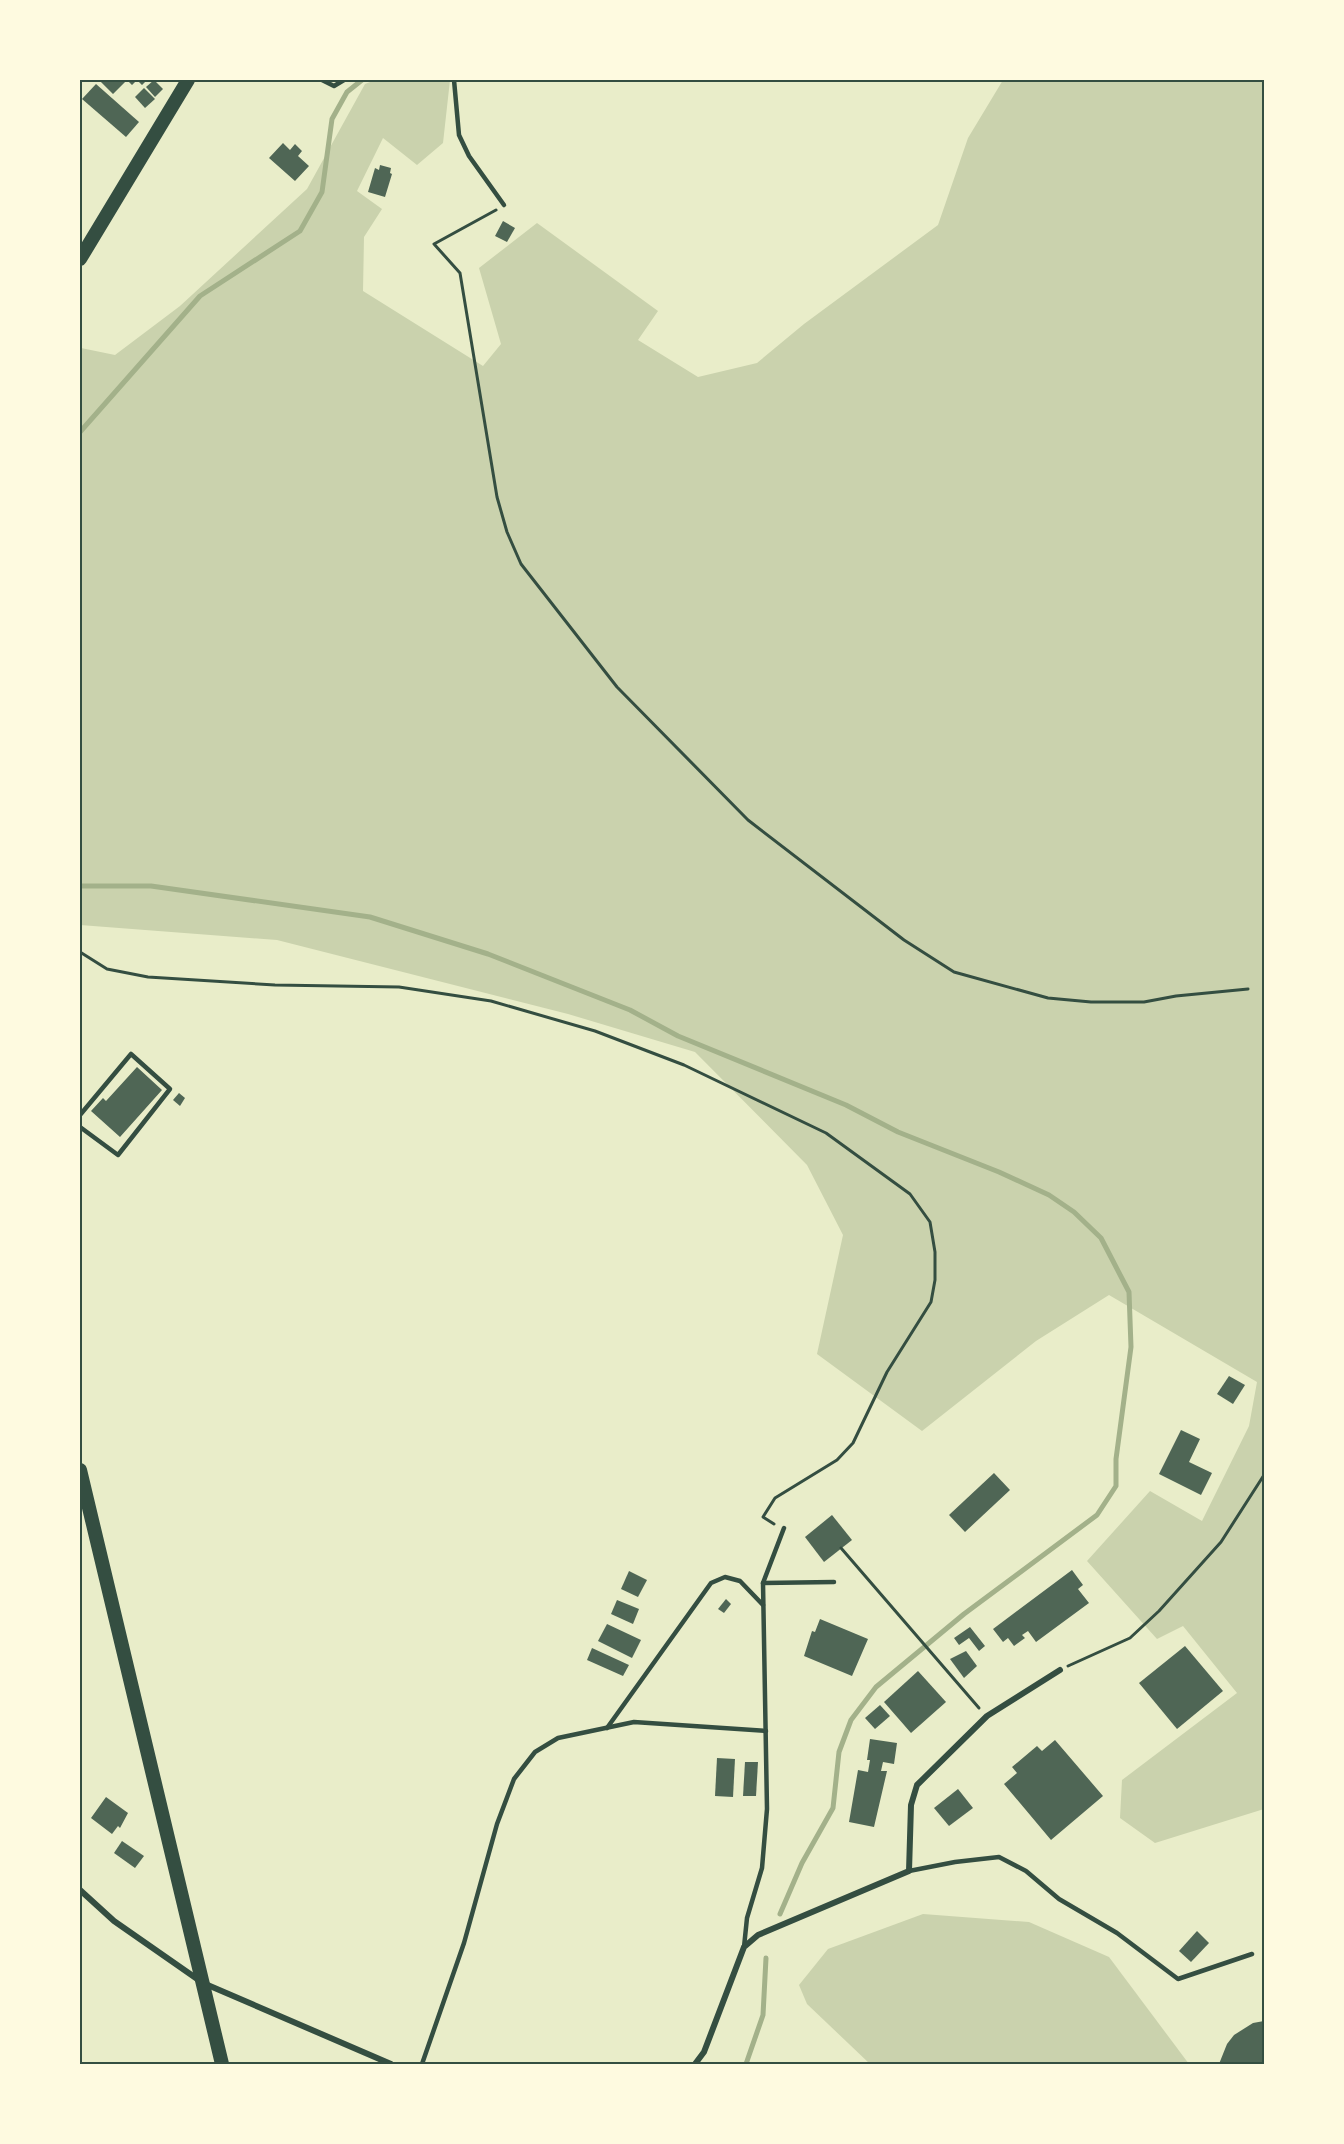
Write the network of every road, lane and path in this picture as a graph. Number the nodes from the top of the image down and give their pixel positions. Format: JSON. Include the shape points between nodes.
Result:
{"nodes":[{"id":1,"x":188,"y":80,"type":"edge"},
{"id":2,"x":322,"y":80,"type":"edge"},
{"id":3,"x":344,"y":80,"type":"edge"},
{"id":4,"x":454,"y":80,"type":"edge"},
{"id":5,"x":504,"y":206,"type":"joint"},
{"id":6,"x":80,"y":259,"type":"edge"},
{"id":7,"x":80,"y":952,"type":"edge"},
{"id":8,"x":1248,"y":989,"type":"dead end"},
{"id":9,"x":80,"y":1115,"type":"edge"},
{"id":10,"x":80,"y":1127,"type":"edge"},
{"id":11,"x":80,"y":1470,"type":"edge"},
{"id":12,"x":1264,"y":1475,"type":"edge"},
{"id":13,"x":784,"y":1528,"type":"joint"},
{"id":14,"x":841,"y":1548,"type":"dead end"},
{"id":15,"x":834,"y":1582,"type":"dead end"},
{"id":16,"x":763,"y":1583,"type":"junction"},
{"id":17,"x":763,"y":1605,"type":"junction"},
{"id":18,"x":1060,"y":1670,"type":"joint"},
{"id":19,"x":987,"y":1716,"type":"junction"},
{"id":20,"x":607,"y":1728,"type":"junction"},
{"id":21,"x":766,"y":1731,"type":"junction"},
{"id":22,"x":909,"y":1871,"type":"junction"},
{"id":23,"x":80,"y":1890,"type":"edge"},
{"id":24,"x":744,"y":1947,"type":"junction"},
{"id":25,"x":1252,"y":1954,"type":"dead end"},
{"id":26,"x":203,"y":1983,"type":"junction"},
{"id":27,"x":222,"y":2064,"type":"edge"},
{"id":28,"x":390,"y":2064,"type":"edge"},
{"id":29,"x":422,"y":2064,"type":"edge"},
{"id":30,"x":695,"y":2064,"type":"edge"}],
"edges":[{"from":1,"to":6,"type":"main road"},
{"from":2,"to":3,"type":"lane","via":[[334,86]]},
{"from":4,"to":5,"type":"lane","via":[[459,135]]},
{"from":5,"to":8,"type":"path","via":[[434,244],[460,273],[507,532],[521,564],[617,687],[748,820],[904,940],[954,972],[1048,998],[1091,1002],[1144,1002]]},
{"from":7,"to":13,"type":"path","via":[[106,969],[148,977],[399,987],[492,1001],[595,1031],[684,1065],[826,1133],[910,1194],[930,1222],[935,1252],[931,1302],[887,1372],[853,1443],[837,1460],[775,1498],[763,1517]]},
{"from":9,"to":10,"type":"lane","via":[[131,1054],[170,1089],[118,1155]]},
{"from":11,"to":26,"type":"main road"},
{"from":12,"to":18,"type":"path","via":[[1221,1542],[1159,1611],[1130,1638]]},
{"from":13,"to":16,"type":"lane"},
{"from":14,"to":19,"type":"path"},
{"from":15,"to":16,"type":"lane"},
{"from":16,"to":17,"type":"lane"},
{"from":17,"to":20,"type":"lane","via":[[740,1581],[725,1577],[711,1583]]},
{"from":17,"to":21,"type":"lane"},
{"from":18,"to":19,"type":"street"},
{"from":19,"to":22,"type":"street","via":[[917,1785],[911,1805]]},
{"from":20,"to":21,"type":"lane","via":[[634,1722]]},
{"from":20,"to":29,"type":"lane","via":[[558,1738],[535,1752],[514,1779]]},
{"from":21,"to":24,"type":"lane","via":[[767,1809],[762,1868],[747,1918]]},
{"from":22,"to":24,"type":"street","via":[[758,1935]]},
{"from":22,"to":25,"type":"lane","via":[[999,1857],[1117,1933],[1178,1979]]},
{"from":23,"to":26,"type":"street","via":[[114,1921]]},
{"from":24,"to":30,"type":"street","via":[[704,2052]]},
{"from":26,"to":27,"type":"main road"},
{"from":26,"to":28,"type":"street"}]}
